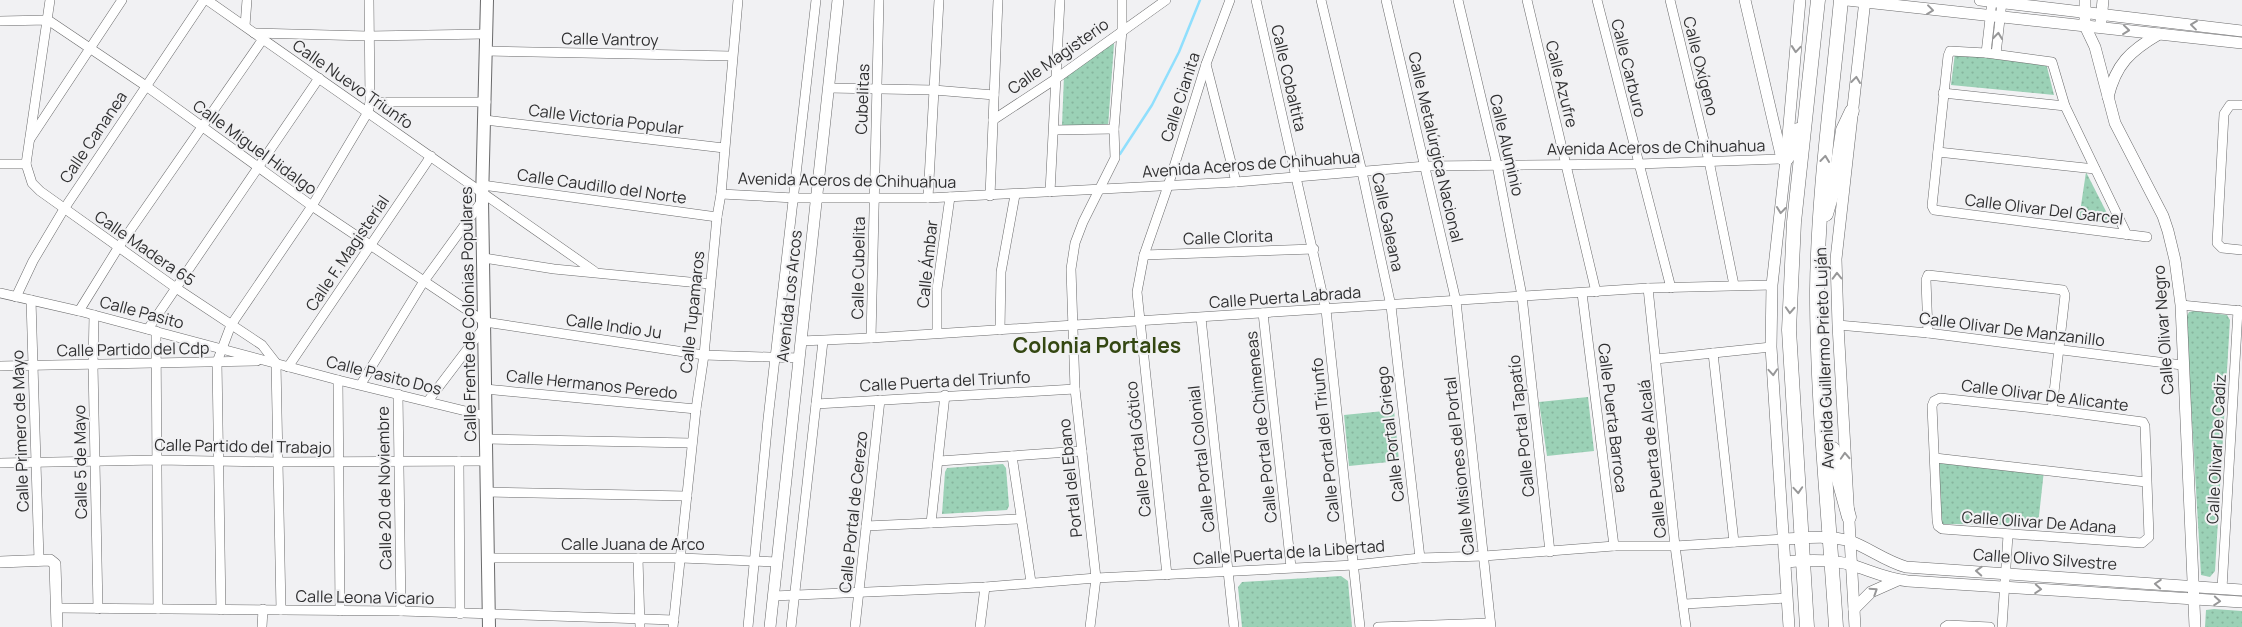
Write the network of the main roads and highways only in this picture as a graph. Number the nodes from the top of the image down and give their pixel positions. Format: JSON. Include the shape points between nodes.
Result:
{"nodes":[{"id":1,"x":487,"y":0,"type":"edge"},
{"id":2,"x":1818,"y":0,"type":"edge"},
{"id":3,"x":1841,"y":0,"type":"edge"},
{"id":4,"x":1810,"y":88,"type":"junction"},
{"id":5,"x":1852,"y":111,"type":"road end"},
{"id":6,"x":1784,"y":159,"type":"road end"},
{"id":7,"x":1820,"y":234,"type":"junction"},
{"id":8,"x":1819,"y":364,"type":"junction"},
{"id":9,"x":1849,"y":517,"type":"road end"},
{"id":10,"x":489,"y":621,"type":"edge"},
{"id":11,"x":1807,"y":627,"type":"edge"},
{"id":12,"x":1836,"y":627,"type":"edge"}],
"edges":[{"from":1,"to":10,"type":"main road","name":"Calle Frente de Colonias Populares","via":[[482,192]]},
{"from":2,"to":4,"type":"main road","name":"Avenida Guillermo Prieto Luján"},
{"from":7,"to":3,"type":"main road","name":"Avenida Guillermo Prieto Luján","one_way":true},
{"from":4,"to":6,"type":"main road","via":[[1794,145]]},
{"from":4,"to":11,"type":"main road","name":"Avenida Guillermo Prieto Luján","one_way":true,"via":[[1794,222],[1789,330]]},
{"from":5,"to":7,"type":"main road","via":[[1845,123],[1835,183]]},
{"from":7,"to":8,"type":"main road","name":"Avenida Guillermo Prieto Luján","via":[[1817,290]]},
{"from":8,"to":9,"type":"main road","via":[[1829,399],[1837,473]]},
{"from":8,"to":12,"type":"main road","name":"Avenida Guillermo Prieto Luján"}]}
